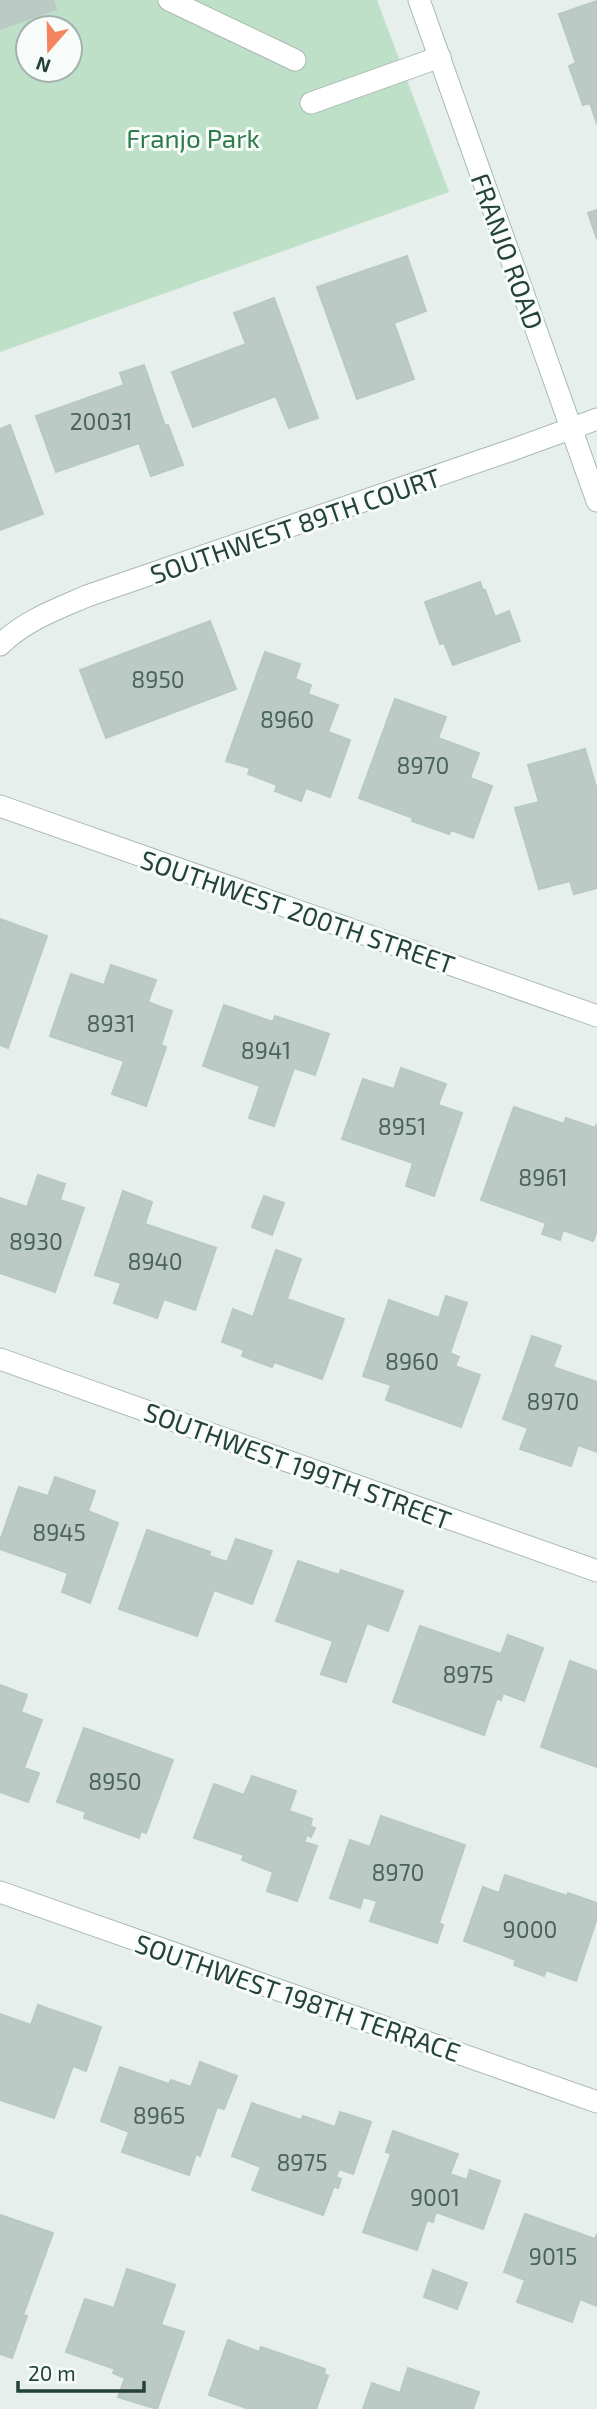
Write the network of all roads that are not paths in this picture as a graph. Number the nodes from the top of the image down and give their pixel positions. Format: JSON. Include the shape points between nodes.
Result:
{"nodes":[{"id":1,"x":169,"y":0,"type":"edge"},
{"id":2,"x":419,"y":0,"type":"edge"},
{"id":3,"x":440,"y":57,"type":"junction"},
{"id":4,"x":295,"y":60,"type":"dead end"},
{"id":5,"x":311,"y":103,"type":"dead end"},
{"id":6,"x":597,"y":419,"type":"edge"},
{"id":7,"x":571,"y":428,"type":"junction"},
{"id":8,"x":597,"y":501,"type":"edge"},
{"id":9,"x":0,"y":645,"type":"edge"},
{"id":10,"x":0,"y":806,"type":"edge"},
{"id":11,"x":597,"y":1016,"type":"edge"},
{"id":12,"x":0,"y":1359,"type":"edge"},
{"id":13,"x":597,"y":1571,"type":"edge"},
{"id":14,"x":0,"y":1892,"type":"edge"},
{"id":15,"x":597,"y":2102,"type":"edge"}],
"edges":[{"from":1,"to":4,"type":"street"},
{"from":2,"to":3,"type":"street","name":"FRANJO ROAD"},
{"from":3,"to":5,"type":"street"},
{"from":3,"to":7,"type":"street","name":"FRANJO ROAD"},
{"from":6,"to":7,"type":"street","name":"SOUTHWEST 89TH COURT"},
{"from":7,"to":8,"type":"street","name":"FRANJO ROAD"},
{"from":7,"to":9,"type":"street","name":"SOUTHWEST 89TH COURT","via":[[87,596],[43,616]]},
{"from":10,"to":11,"type":"street","name":"SOUTHWEST 200TH STREET"},
{"from":12,"to":13,"type":"street","name":"SOUTHWEST 199TH STREET"},
{"from":14,"to":15,"type":"street","name":"SOUTHWEST 198TH TERRACE"}]}
